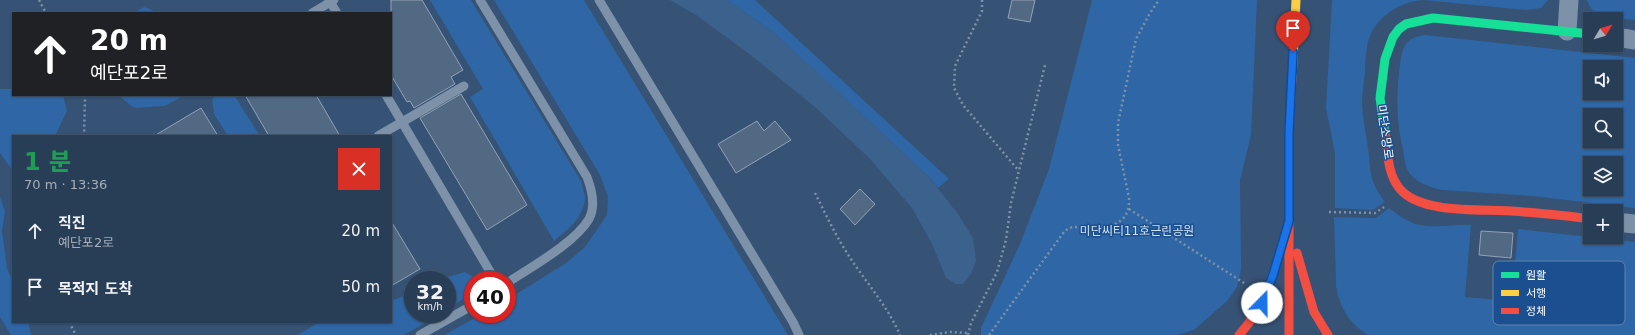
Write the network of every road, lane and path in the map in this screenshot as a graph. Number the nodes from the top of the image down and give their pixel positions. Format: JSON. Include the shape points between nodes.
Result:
{"nodes":[{"id":1,"x":39,"y":0,"type":"edge"},
{"id":2,"x":480,"y":0,"type":"edge"},
{"id":3,"x":599,"y":0,"type":"edge"},
{"id":4,"x":982,"y":0,"type":"edge"},
{"id":5,"x":1159,"y":0,"type":"edge"},
{"id":6,"x":1296,"y":0,"type":"edge"},
{"id":7,"x":1569,"y":0,"type":"edge"},
{"id":8,"x":331,"y":1,"type":"edge"},
{"id":9,"x":45,"y":12,"type":"edge"},
{"id":10,"x":314,"y":12,"type":"edge"},
{"id":11,"x":336,"y":12,"type":"edge"},
{"id":12,"x":1567,"y":31,"type":"junction"},
{"id":13,"x":1583,"y":33,"type":"edge"},
{"id":14,"x":1623,"y":38,"type":"edge"},
{"id":15,"x":1635,"y":40,"type":"edge"},
{"id":16,"x":1044,"y":65,"type":"dead end"},
{"id":17,"x":464,"y":86,"type":"dead end"},
{"id":18,"x":84,"y":96,"type":"edge"},
{"id":19,"x":387,"y":96,"type":"edge"},
{"id":20,"x":402,"y":122,"type":"junction"},
{"id":21,"x":84,"y":135,"type":"edge"},
{"id":22,"x":380,"y":135,"type":"edge"},
{"id":23,"x":1019,"y":172,"type":"junction"},
{"id":24,"x":815,"y":193,"type":"dead end"},
{"id":25,"x":1389,"y":203,"type":"dead end"},
{"id":26,"x":1129,"y":209,"type":"junction"},
{"id":27,"x":1329,"y":212,"type":"dead end"},
{"id":28,"x":1583,"y":217,"type":"edge"},
{"id":29,"x":1289,"y":221,"type":"junction"},
{"id":30,"x":1623,"y":223,"type":"edge"},
{"id":31,"x":1635,"y":224,"type":"edge"},
{"id":32,"x":490,"y":271,"type":"edge"},
{"id":33,"x":516,"y":277,"type":"edge"},
{"id":34,"x":1244,"y":284,"type":"dead end"},
{"id":35,"x":464,"y":309,"type":"edge"},
{"id":36,"x":70,"y":323,"type":"edge"},
{"id":37,"x":968,"y":334,"type":"edge"},
{"id":38,"x":76,"y":335,"type":"edge"},
{"id":39,"x":420,"y":335,"type":"edge"},
{"id":40,"x":799,"y":335,"type":"edge"},
{"id":41,"x":900,"y":335,"type":"edge"},
{"id":42,"x":930,"y":335,"type":"edge"},
{"id":43,"x":989,"y":335,"type":"edge"},
{"id":44,"x":1238,"y":335,"type":"edge"},
{"id":45,"x":1289,"y":335,"type":"edge"},
{"id":46,"x":1328,"y":335,"type":"edge"}],
"edges":[{"from":1,"to":9,"type":"path"},
{"from":2,"to":33,"type":"lane","via":[[592,191],[590,218],[577,233]]},
{"from":3,"to":40,"type":"lane"},
{"from":4,"to":23,"type":"path","via":[[982,11],[955,66],[954,88],[962,105]]},
{"from":5,"to":26,"type":"path","via":[[1136,39],[1118,124],[1118,146],[1130,198]]},
{"from":6,"to":29,"type":"street","via":[[1289,132]]},
{"from":7,"to":12,"type":"street"},
{"from":8,"to":10,"type":"lane"},
{"from":8,"to":11,"type":"lane"},
{"from":12,"to":13,"type":"street","name":"미단소망로"},
{"from":12,"to":28,"type":"street","name":"미단소망로","via":[[1433,18],[1411,21],[1399,28],[1391,39],[1387,51],[1380,90],[1381,118],[1395,181],[1406,195],[1412,198],[1423,203],[1460,208]]},
{"from":14,"to":15,"type":"street"},
{"from":16,"to":23,"type":"path"},
{"from":17,"to":20,"type":"lane"},
{"from":18,"to":21,"type":"path"},
{"from":19,"to":20,"type":"lane"},
{"from":20,"to":22,"type":"lane"},
{"from":20,"to":32,"type":"lane"},
{"from":23,"to":37,"type":"path","via":[[997,272]]},
{"from":24,"to":41,"type":"path","via":[[847,252],[878,296]]},
{"from":25,"to":27,"type":"path","via":[[1375,213]]},
{"from":26,"to":34,"type":"path"},
{"from":26,"to":43,"type":"path","via":[[1123,219],[1108,227],[1074,227],[1064,232]]},
{"from":29,"to":44,"type":"street","via":[[1262,303]]},
{"from":29,"to":45,"type":"street"},
{"from":29,"to":46,"type":"street","via":[[1314,312]]},
{"from":30,"to":31,"type":"street"},
{"from":35,"to":39,"type":"lane"},
{"from":36,"to":38,"type":"path"},
{"from":37,"to":42,"type":"path","via":[[950,332]]}]}
